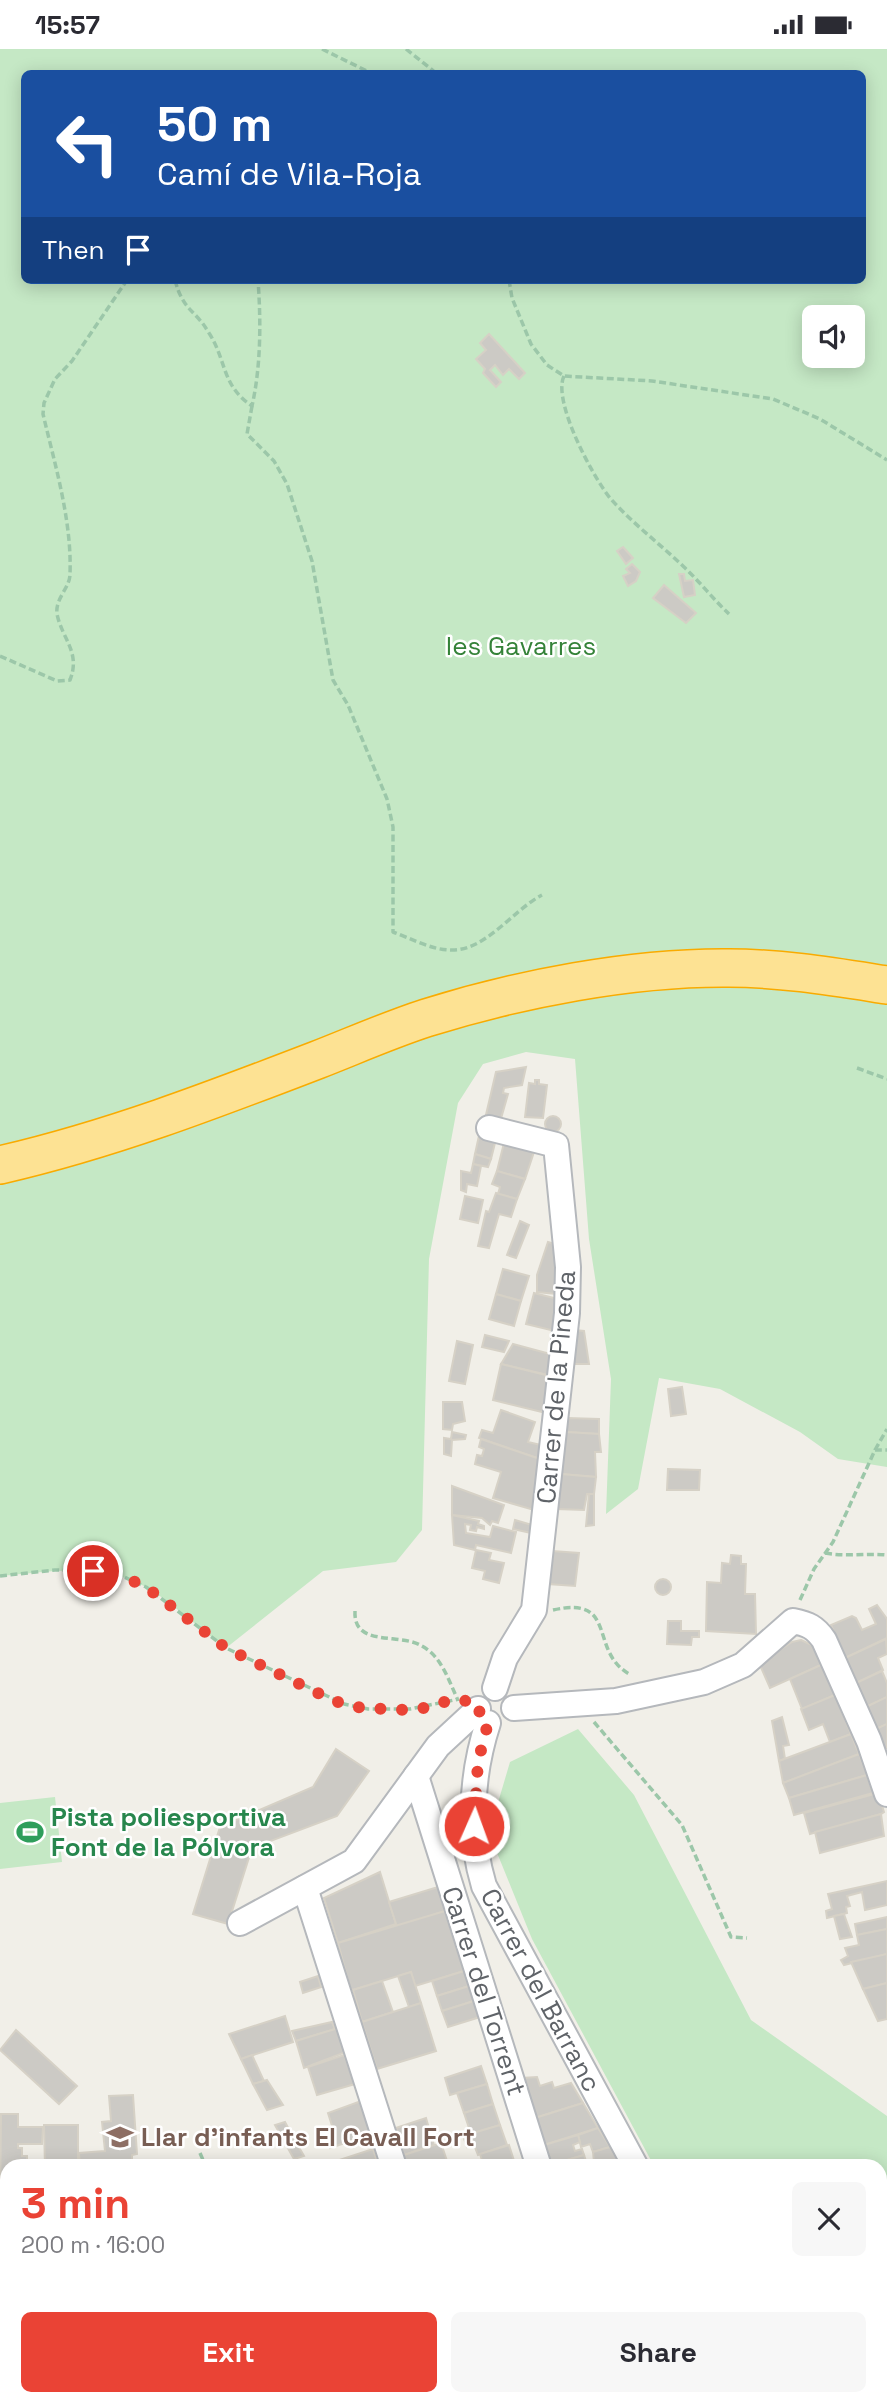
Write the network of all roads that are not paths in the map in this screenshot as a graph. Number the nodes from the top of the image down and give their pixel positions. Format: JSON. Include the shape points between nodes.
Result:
{"nodes":[{"id":1,"x":887,"y":985,"type":"edge"},
{"id":2,"x":489,"y":1128,"type":"dead end"},
{"id":3,"x":0,"y":1165,"type":"edge"},
{"id":4,"x":479,"y":1704,"type":"junction"},
{"id":5,"x":416,"y":1776,"type":"junction"},
{"id":6,"x":887,"y":1794,"type":"edge"},
{"id":7,"x":305,"y":1888,"type":"junction"},
{"id":8,"x":240,"y":1923,"type":"dead end"},
{"id":9,"x":391,"y":2159,"type":"edge"},
{"id":10,"x":536,"y":2159,"type":"edge"},
{"id":11,"x":632,"y":2159,"type":"edge"}],
"edges":[{"from":1,"to":3,"type":"highway","via":[[728,968],[638,974],[534,991],[426,1018],[168,1117]]},
{"from":2,"to":4,"type":"street","name":"Carrer de la Pineda","via":[[555,1145],[568,1267],[566,1327],[533,1611]]},
{"from":4,"to":5,"type":"street"},
{"from":4,"to":6,"type":"street","via":[[507,1692],[514,1708],[583,1706],[650,1695],[724,1674],[751,1659],[793,1622],[816,1628],[824,1640]]},
{"from":4,"to":11,"type":"street","name":"Carrer del Barranc","via":[[474,1847],[484,1886]]},
{"from":5,"to":7,"type":"street","via":[[354,1861]]},
{"from":5,"to":10,"type":"street","name":"Carrer del Torrent"},
{"from":7,"to":8,"type":"street"},
{"from":7,"to":9,"type":"street"}]}
